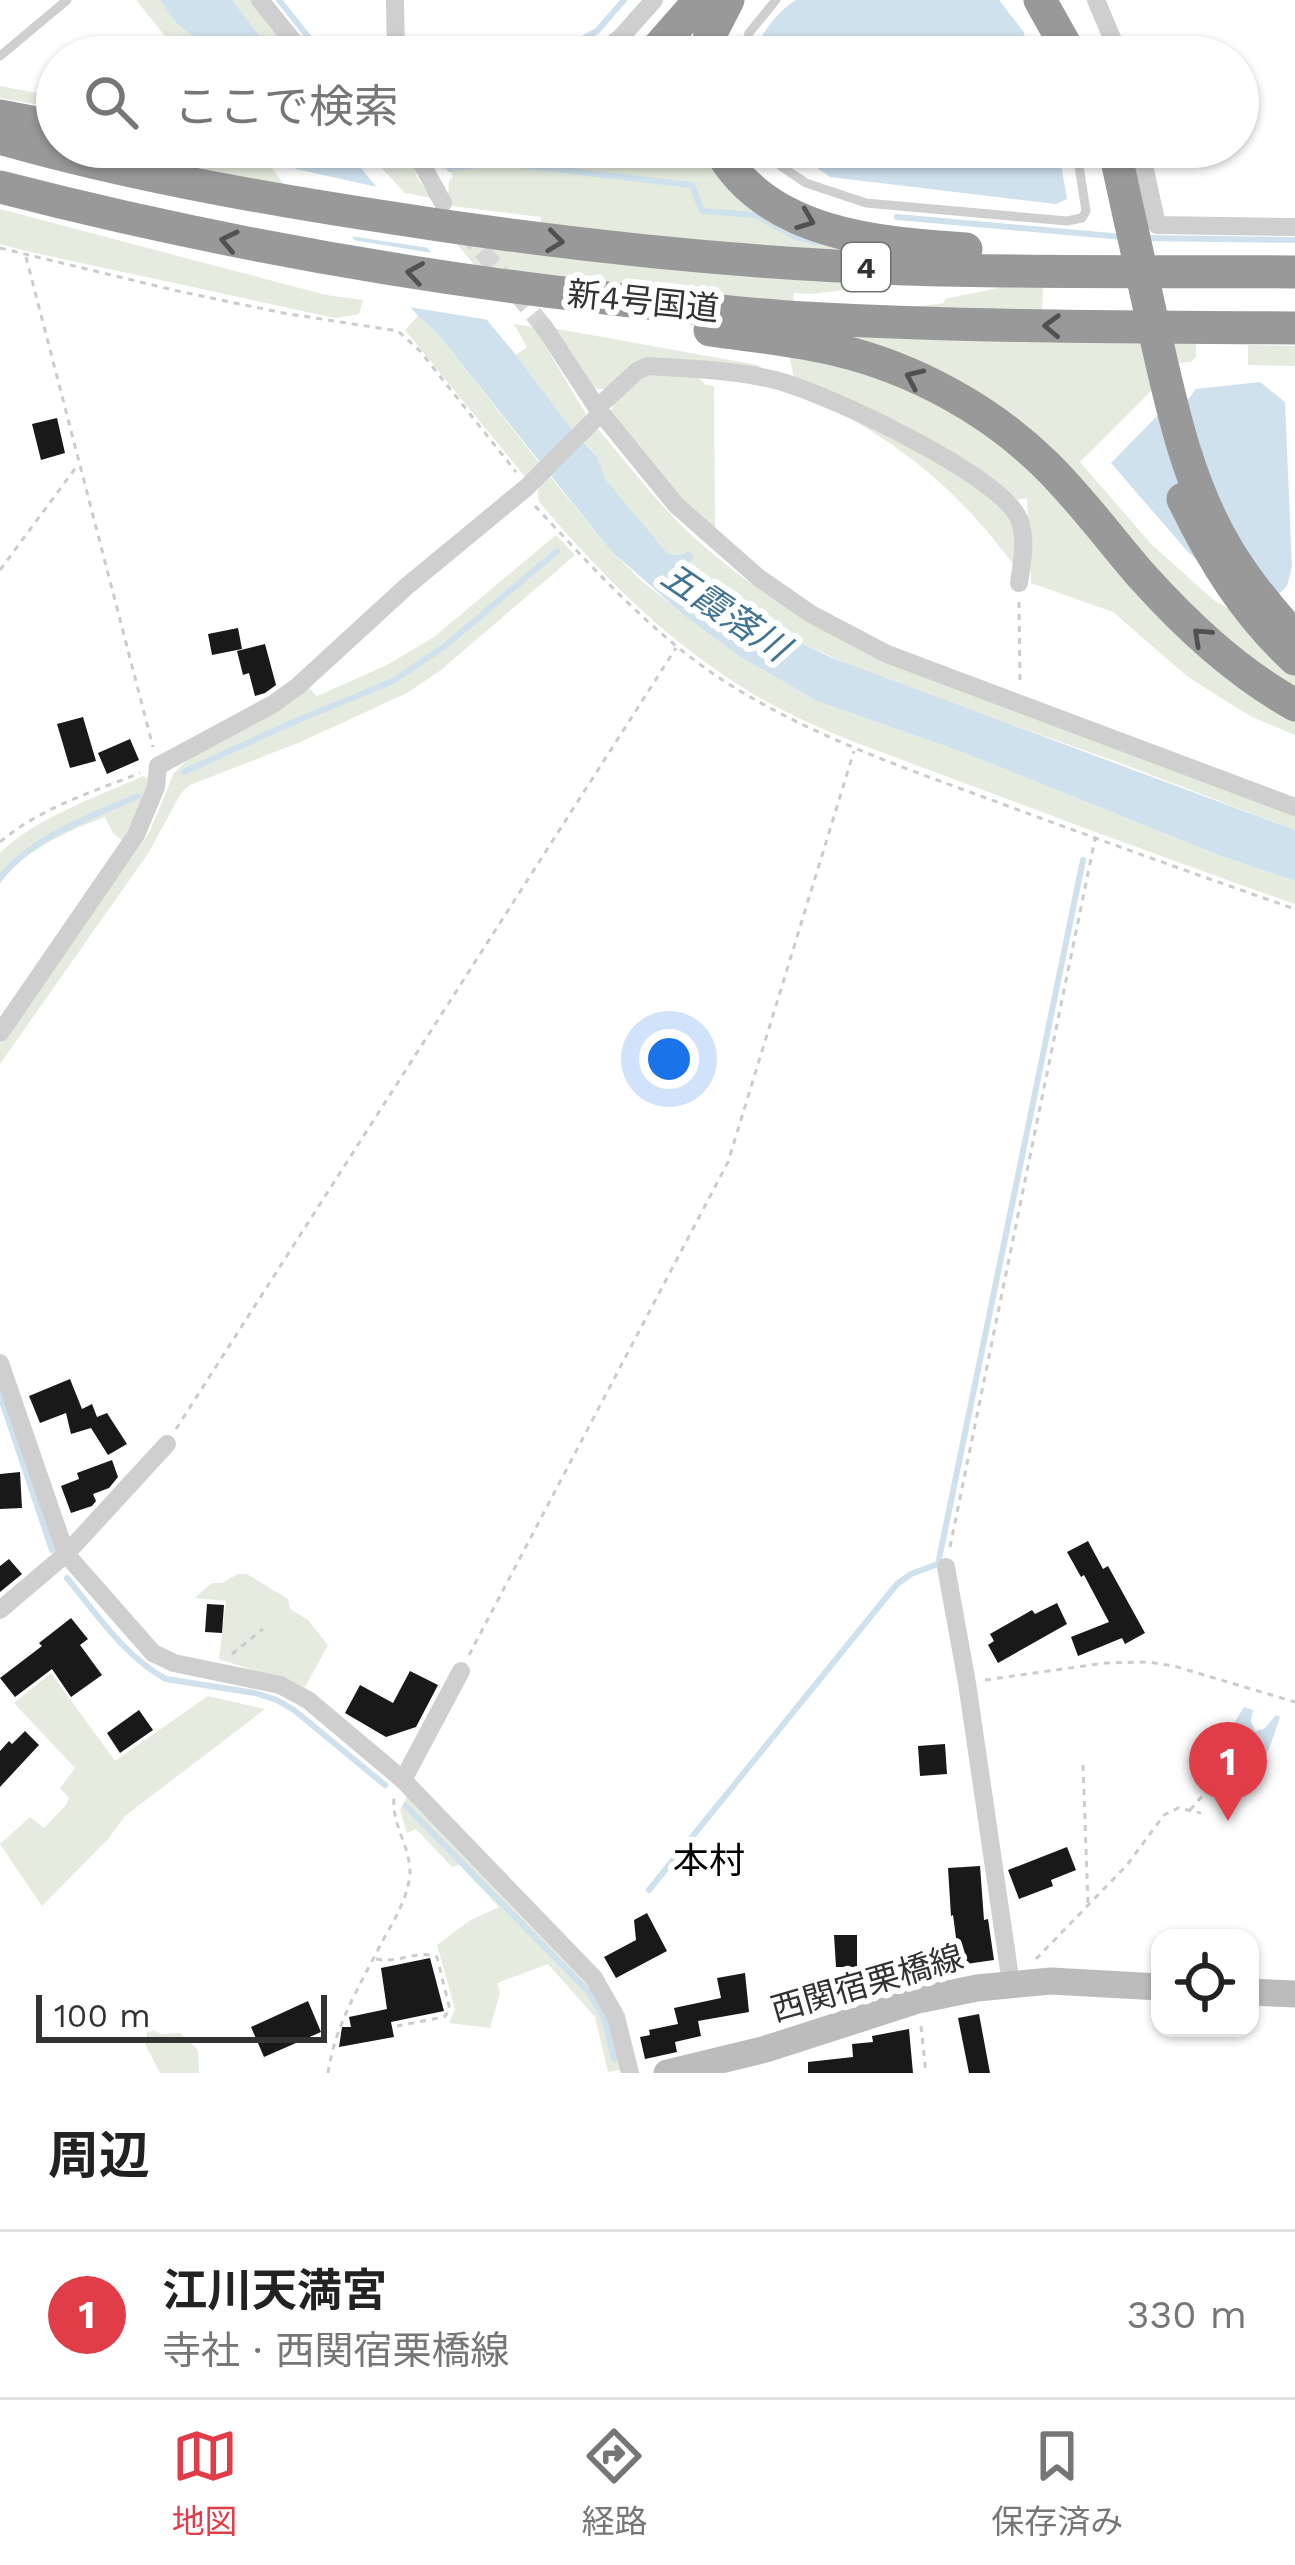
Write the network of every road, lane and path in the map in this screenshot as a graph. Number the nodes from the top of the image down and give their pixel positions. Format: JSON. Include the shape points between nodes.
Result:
{"nodes":[{"id":1,"x":67,"y":0,"type":"edge"},
{"id":2,"x":260,"y":0,"type":"edge"},
{"id":3,"x":395,"y":0,"type":"edge"},
{"id":4,"x":654,"y":0,"type":"edge"},
{"id":5,"x":700,"y":0,"type":"edge"},
{"id":6,"x":728,"y":0,"type":"edge"},
{"id":7,"x":776,"y":0,"type":"edge"},
{"id":8,"x":1040,"y":0,"type":"edge"},
{"id":9,"x":1062,"y":0,"type":"edge"},
{"id":10,"x":1096,"y":0,"type":"edge"},
{"id":11,"x":289,"y":36,"type":"edge"},
{"id":12,"x":396,"y":36,"type":"edge"},
{"id":13,"x":623,"y":36,"type":"edge"},
{"id":14,"x":668,"y":36,"type":"edge"},
{"id":15,"x":710,"y":36,"type":"edge"},
{"id":16,"x":748,"y":36,"type":"edge"},
{"id":17,"x":1060,"y":36,"type":"edge"},
{"id":18,"x":1081,"y":36,"type":"edge"},
{"id":19,"x":1111,"y":36,"type":"edge"},
{"id":20,"x":0,"y":56,"type":"edge"},
{"id":21,"x":0,"y":116,"type":"edge"},
{"id":22,"x":36,"y":124,"type":"edge"},
{"id":23,"x":0,"y":138,"type":"edge"},
{"id":24,"x":36,"y":147,"type":"edge"},
{"id":25,"x":123,"y":168,"type":"edge"},
{"id":26,"x":407,"y":168,"type":"edge"},
{"id":27,"x":735,"y":168,"type":"edge"},
{"id":28,"x":785,"y":168,"type":"edge"},
{"id":29,"x":1079,"y":168,"type":"edge"},
{"id":30,"x":1102,"y":168,"type":"edge"},
{"id":31,"x":1119,"y":168,"type":"edge"},
{"id":32,"x":1145,"y":168,"type":"edge"},
{"id":33,"x":0,"y":187,"type":"edge"},
{"id":34,"x":441,"y":214,"type":"junction"},
{"id":35,"x":1295,"y":227,"type":"edge"},
{"id":36,"x":0,"y":248,"type":"edge"},
{"id":37,"x":26,"y":255,"type":"junction"},
{"id":38,"x":1295,"y":258,"type":"edge"},
{"id":39,"x":1295,"y":272,"type":"edge"},
{"id":40,"x":486,"y":284,"type":"junction"},
{"id":41,"x":544,"y":327,"type":"tunnel mouth"},
{"id":42,"x":1295,"y":328,"type":"edge"},
{"id":43,"x":595,"y":416,"type":"junction"},
{"id":44,"x":78,"y":464,"type":"junction"},
{"id":45,"x":531,"y":483,"type":"junction"},
{"id":46,"x":0,"y":570,"type":"edge"},
{"id":47,"x":1019,"y":583,"type":"joint"},
{"id":48,"x":676,"y":647,"type":"junction"},
{"id":49,"x":1291,"y":648,"type":"edge"},
{"id":50,"x":1020,"y":702,"type":"junction"},
{"id":51,"x":1295,"y":705,"type":"edge"},
{"id":52,"x":854,"y":749,"type":"junction"},
{"id":53,"x":158,"y":766,"type":"junction"},
{"id":54,"x":1295,"y":807,"type":"edge"},
{"id":55,"x":1095,"y":838,"type":"junction"},
{"id":56,"x":0,"y":842,"type":"edge"},
{"id":57,"x":1295,"y":910,"type":"edge"},
{"id":58,"x":0,"y":1033,"type":"edge"},
{"id":59,"x":0,"y":1363,"type":"edge"},
{"id":60,"x":167,"y":1444,"type":"joint"},
{"id":61,"x":66,"y":1554,"type":"junction"},
{"id":62,"x":946,"y":1567,"type":"joint"},
{"id":63,"x":0,"y":1610,"type":"edge"},
{"id":64,"x":263,"y":1629,"type":"dead end"},
{"id":65,"x":211,"y":1670,"type":"junction"},
{"id":66,"x":461,"y":1671,"type":"joint"},
{"id":67,"x":967,"y":1683,"type":"junction"},
{"id":68,"x":1295,"y":1702,"type":"edge"},
{"id":69,"x":1239,"y":1754,"type":"dead end"},
{"id":70,"x":1082,"y":1765,"type":"dead end"},
{"id":71,"x":403,"y":1780,"type":"junction"},
{"id":72,"x":1190,"y":1810,"type":"junction"},
{"id":73,"x":1201,"y":1813,"type":"dead end"},
{"id":74,"x":1088,"y":1906,"type":"junction"},
{"id":75,"x":374,"y":1958,"type":"junction"},
{"id":76,"x":1011,"y":1984,"type":"junction"},
{"id":77,"x":1151,"y":1987,"type":"edge"},
{"id":78,"x":1259,"y":1992,"type":"edge"},
{"id":79,"x":1295,"y":1994,"type":"edge"},
{"id":80,"x":918,"y":2000,"type":"junction"},
{"id":81,"x":398,"y":2026,"type":"dead end"},
{"id":82,"x":328,"y":2073,"type":"edge"},
{"id":83,"x":630,"y":2073,"type":"edge"},
{"id":84,"x":667,"y":2073,"type":"edge"},
{"id":85,"x":926,"y":2073,"type":"edge"}],
"edges":[{"from":1,"to":20,"type":"lane"},
{"from":2,"to":11,"type":"street"},
{"from":3,"to":12,"type":"street"},
{"from":4,"to":13,"type":"street"},
{"from":5,"to":14,"type":"highway"},
{"from":6,"to":15,"type":"highway"},
{"from":7,"to":16,"type":"lane"},
{"from":8,"to":17,"type":"highway"},
{"from":9,"to":18,"type":"highway"},
{"from":10,"to":19,"type":"street"},
{"from":21,"to":22,"type":"highway"},
{"from":23,"to":24,"type":"highway","name":"新4号国道","number":"4"},
{"from":25,"to":34,"type":"highway","name":"新4号国道","number":"4","via":[[298,204]]},
{"from":26,"to":34,"type":"street"},
{"from":27,"to":38,"type":"highway","one_way":true,"via":[[782,211],[884,242]]},
{"from":28,"to":29,"type":"lane","via":[[866,202],[1067,221],[1086,212]]},
{"from":30,"to":49,"type":"highway","via":[[1154,413],[1183,499],[1226,579]]},
{"from":31,"to":49,"type":"highway","bridge":true,"via":[[1172,408],[1200,494]]},
{"from":32,"to":35,"type":"street","via":[[1157,225]]},
{"from":40,"to":33,"type":"highway","name":"新4号国道","number":"4","one_way":true,"via":[[156,226]]},
{"from":34,"to":39,"type":"highway","name":"新4号国道","number":"4","one_way":true,"via":[[625,250],[880,268]]},
{"from":36,"to":37,"type":"path"},
{"from":37,"to":44,"type":"path"},
{"from":37,"to":45,"type":"path","via":[[398,332]]},
{"from":42,"to":40,"type":"highway","name":"新4号国道","number":"4","one_way":true,"via":[[802,318]]},
{"from":51,"to":40,"type":"highway","one_way":true,"via":[[1198,635],[1043,462],[944,391],[837,350]]},
{"from":41,"to":43,"type":"street"},
{"from":43,"to":45,"type":"street"},
{"from":43,"to":47,"type":"street","via":[[648,366],[772,379],[812,392],[875,419],[989,488],[1017,514]]},
{"from":43,"to":50,"type":"street","via":[[676,505],[811,614],[887,654]]},
{"from":44,"to":46,"type":"path"},
{"from":44,"to":53,"type":"path"},
{"from":45,"to":48,"type":"path","via":[[534,505]]},
{"from":45,"to":53,"type":"street","via":[[298,686]]},
{"from":47,"to":50,"type":"path"},
{"from":48,"to":52,"type":"path"},
{"from":48,"to":60,"type":"path"},
{"from":50,"to":54,"type":"street"},
{"from":52,"to":55,"type":"path"},
{"from":52,"to":66,"type":"path","via":[[728,1162]]},
{"from":53,"to":56,"type":"path","via":[[50,810]]},
{"from":53,"to":58,"type":"street","via":[[136,835]]},
{"from":55,"to":57,"type":"path"},
{"from":55,"to":62,"type":"path"},
{"from":59,"to":61,"type":"street"},
{"from":60,"to":61,"type":"street"},
{"from":61,"to":63,"type":"street"},
{"from":61,"to":65,"type":"street","via":[[153,1653]]},
{"from":62,"to":67,"type":"street"},
{"from":64,"to":65,"type":"path"},
{"from":65,"to":71,"type":"street","via":[[280,1685],[308,1700]]},
{"from":66,"to":71,"type":"street"},
{"from":67,"to":68,"type":"path","via":[[1148,1662]]},
{"from":67,"to":76,"type":"street"},
{"from":69,"to":72,"type":"path"},
{"from":70,"to":74,"type":"path"},
{"from":71,"to":75,"type":"path","via":[[393,1810],[409,1881]]},
{"from":71,"to":83,"type":"street","via":[[594,1978],[616,2017]]},
{"from":72,"to":73,"type":"path"},
{"from":72,"to":74,"type":"path","via":[[1165,1815]]},
{"from":74,"to":76,"type":"path"},
{"from":75,"to":81,"type":"path","via":[[436,1957],[449,2013]]},
{"from":75,"to":82,"type":"path","via":[[343,2018]]},
{"from":76,"to":77,"type":"main road","name":"西関宿栗橋線"},
{"from":76,"to":80,"type":"main road","name":"西関宿栗橋線"},
{"from":78,"to":79,"type":"main road"},
{"from":80,"to":84,"type":"main road","name":"西関宿栗橋線"},
{"from":80,"to":85,"type":"path"}]}
